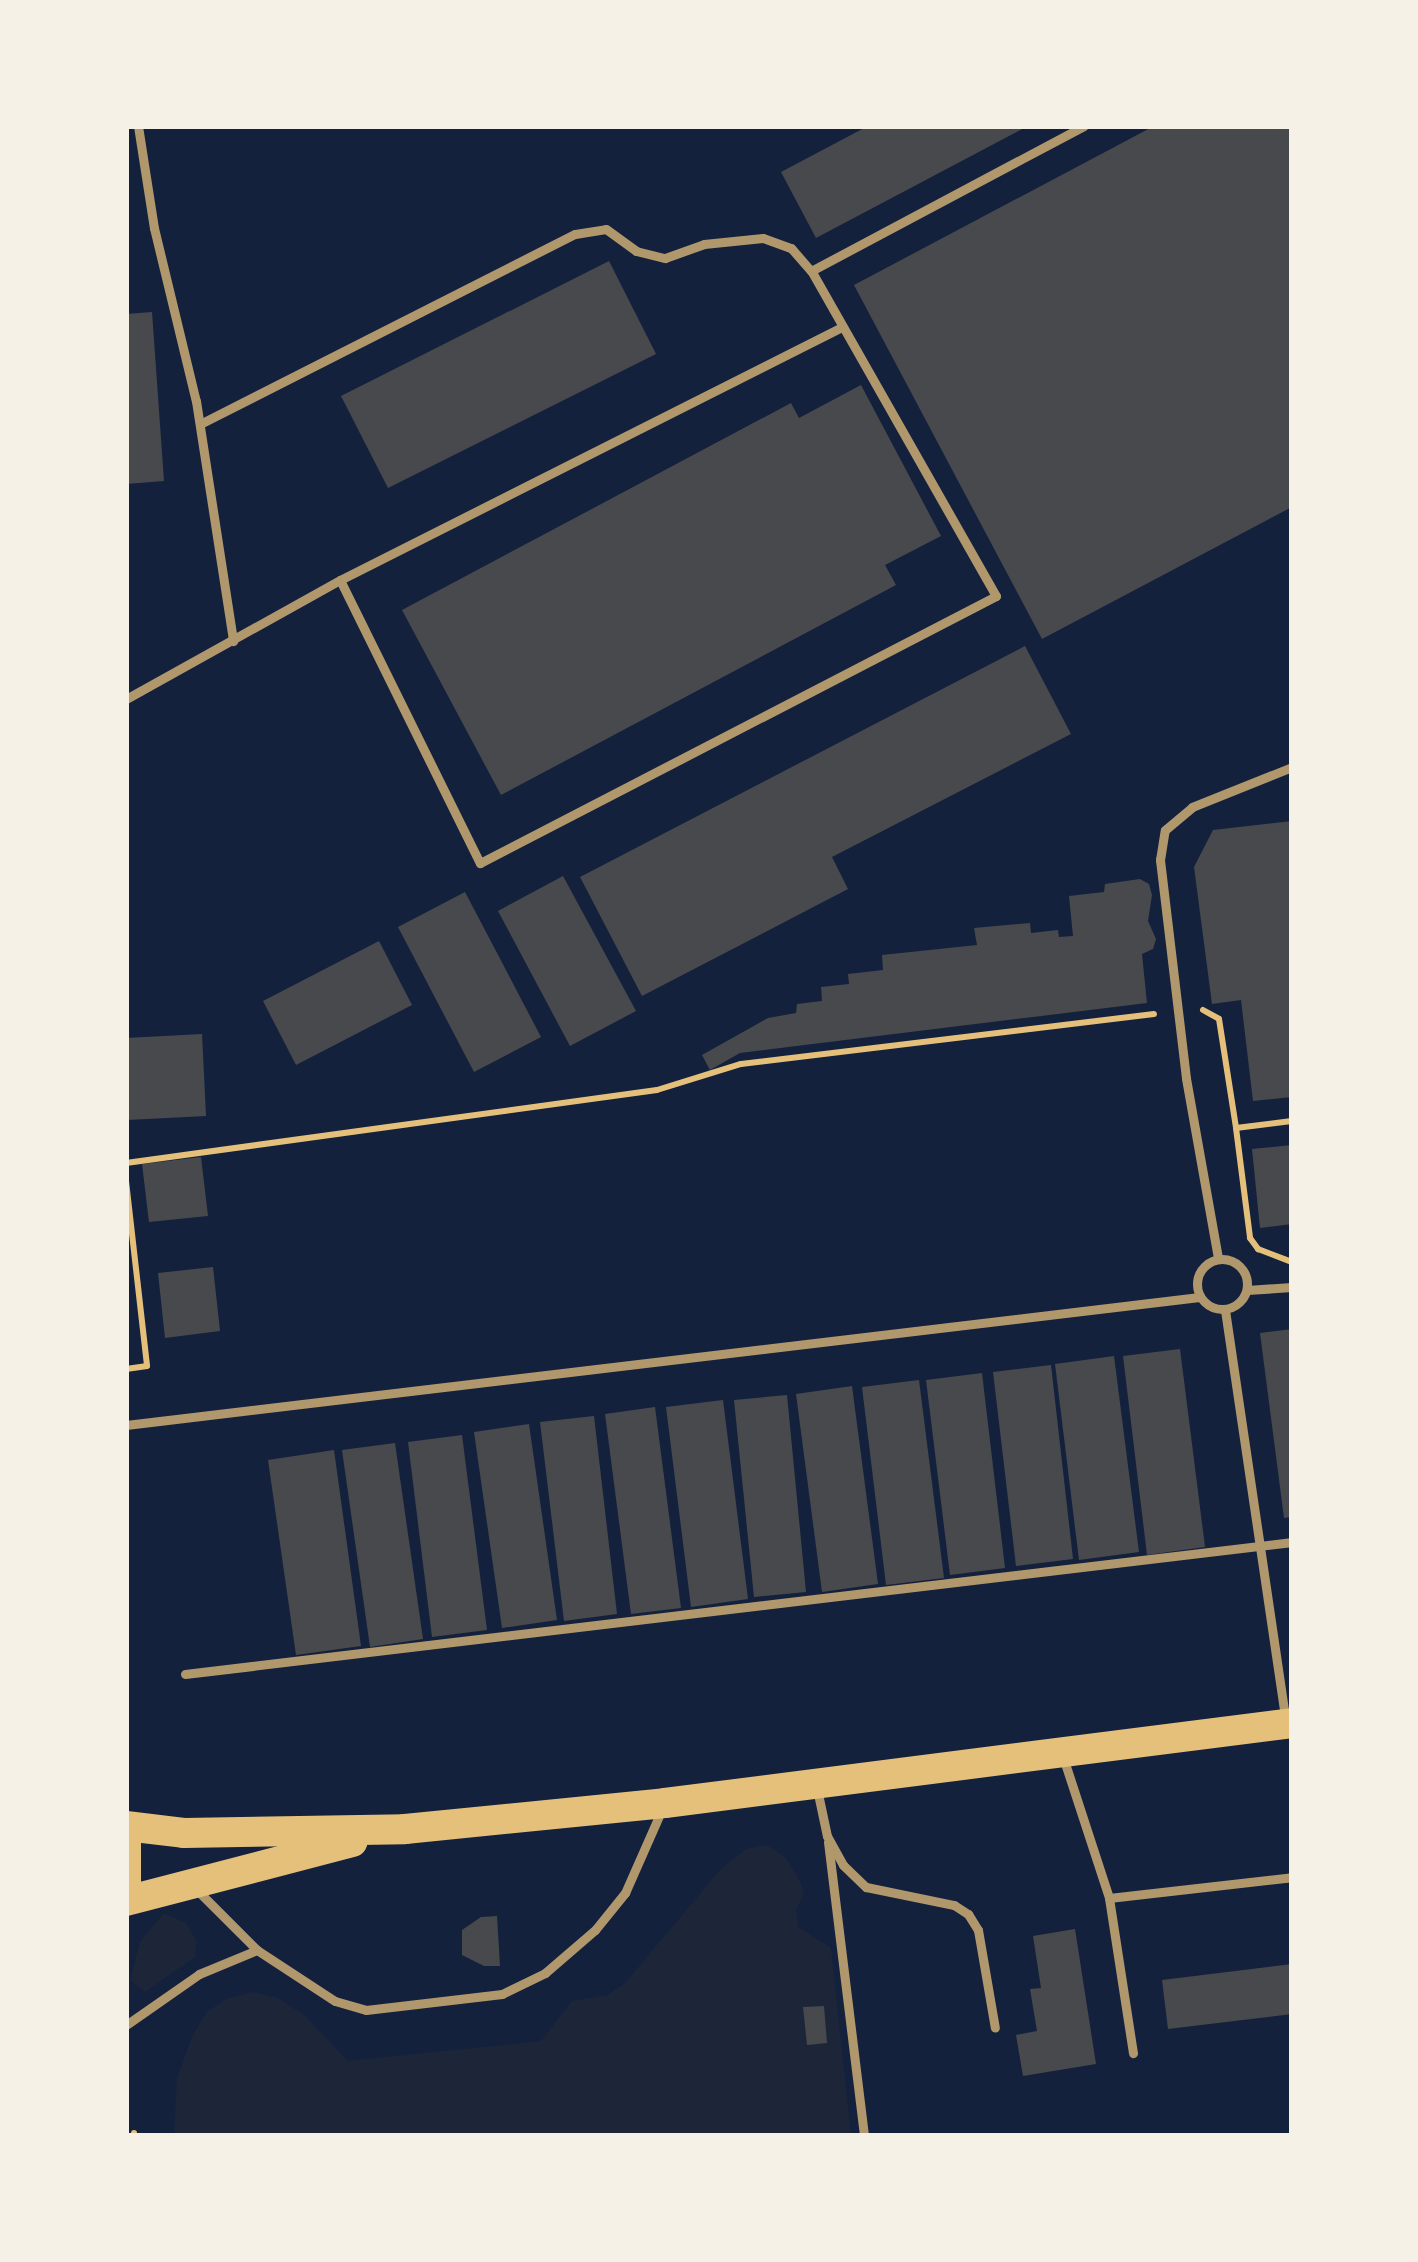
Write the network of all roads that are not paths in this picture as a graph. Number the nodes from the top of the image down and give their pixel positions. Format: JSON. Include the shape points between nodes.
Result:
{"nodes":[{"id":1,"x":138,"y":126,"type":"edge"},
{"id":2,"x":1084,"y":126,"type":"edge"},
{"id":3,"x":812,"y":271,"type":"junction"},
{"id":4,"x":842,"y":327,"type":"junction"},
{"id":5,"x":200,"y":424,"type":"junction"},
{"id":6,"x":340,"y":580,"type":"junction"},
{"id":7,"x":233,"y":641,"type":"junction"},
{"id":8,"x":126,"y":699,"type":"edge"},
{"id":9,"x":1292,"y":767,"type":"edge"},
{"id":10,"x":1218,"y":1258,"type":"junction"},
{"id":11,"x":1292,"y":1287,"type":"edge"},
{"id":12,"x":1247,"y":1290,"type":"junction"},
{"id":13,"x":1199,"y":1297,"type":"junction"},
{"id":14,"x":1225,"y":1310,"type":"junction"},
{"id":15,"x":126,"y":1425,"type":"edge"},
{"id":16,"x":1292,"y":1542,"type":"edge"},
{"id":17,"x":1260,"y":1546,"type":"junction"},
{"id":18,"x":185,"y":1674,"type":"dead end"},
{"id":19,"x":1289,"y":1724,"type":"edge"},
{"id":20,"x":1061,"y":1752,"type":"junction"},
{"id":21,"x":816,"y":1784,"type":"junction"},
{"id":22,"x":664,"y":1802,"type":"junction"},
{"id":23,"x":126,"y":1826,"type":"edge"},
{"id":24,"x":405,"y":1829,"type":"junction"},
{"id":25,"x":827,"y":1836,"type":"junction"},
{"id":26,"x":126,"y":1841,"type":"edge"},
{"id":27,"x":1292,"y":1877,"type":"edge"},
{"id":28,"x":190,"y":1883,"type":"junction"},
{"id":29,"x":126,"y":1886,"type":"edge"},
{"id":30,"x":1108,"y":1898,"type":"junction"},
{"id":31,"x":126,"y":1901,"type":"edge"},
{"id":32,"x":257,"y":1950,"type":"junction"},
{"id":33,"x":126,"y":2025,"type":"edge"},
{"id":34,"x":995,"y":2028,"type":"dead end"},
{"id":35,"x":1133,"y":2053,"type":"dead end"},
{"id":36,"x":864,"y":2136,"type":"edge"}],
"edges":[{"from":1,"to":5,"type":"lane"},
{"from":2,"to":3,"type":"lane"},
{"from":3,"to":4,"type":"lane"},
{"from":3,"to":5,"type":"lane","via":[[791,248],[764,238],[664,258],[606,229],[575,234]]},
{"from":4,"to":6,"type":"lane"},
{"from":4,"to":6,"type":"lane","via":[[996,596],[480,863]]},
{"from":5,"to":7,"type":"lane"},
{"from":6,"to":7,"type":"lane"},
{"from":7,"to":8,"type":"lane"},
{"from":9,"to":10,"type":"lane","via":[[1192,807],[1165,830],[1160,860]]},
{"from":10,"to":12,"type":"lane","via":[[1241,1267]]},
{"from":10,"to":13,"type":"lane","via":[[1198,1273]]},
{"from":11,"to":12,"type":"lane"},
{"from":12,"to":14,"type":"lane"},
{"from":13,"to":14,"type":"lane"},
{"from":13,"to":15,"type":"lane"},
{"from":14,"to":17,"type":"lane"},
{"from":16,"to":17,"type":"lane"},
{"from":17,"to":18,"type":"lane"},
{"from":17,"to":19,"type":"lane"},
{"from":19,"to":20,"type":"main road"},
{"from":20,"to":21,"type":"main road"},
{"from":20,"to":30,"type":"lane"},
{"from":21,"to":22,"type":"main road"},
{"from":21,"to":25,"type":"lane"},
{"from":22,"to":24,"type":"main road"},
{"from":22,"to":32,"type":"lane","via":[[625,1893],[595,1930],[545,1973],[502,1994],[366,2010],[299,1982]]},
{"from":23,"to":24,"type":"main road","via":[[184,1833]]},
{"from":24,"to":28,"type":"main road"},
{"from":25,"to":34,"type":"lane","via":[[866,1887],[968,1914],[978,1930]]},
{"from":25,"to":36,"type":"lane"},
{"from":26,"to":29,"type":"main road"},
{"from":27,"to":30,"type":"lane"},
{"from":28,"to":31,"type":"main road"},
{"from":28,"to":32,"type":"lane"},
{"from":30,"to":35,"type":"lane"},
{"from":32,"to":33,"type":"lane","via":[[199,1974]]}]}
